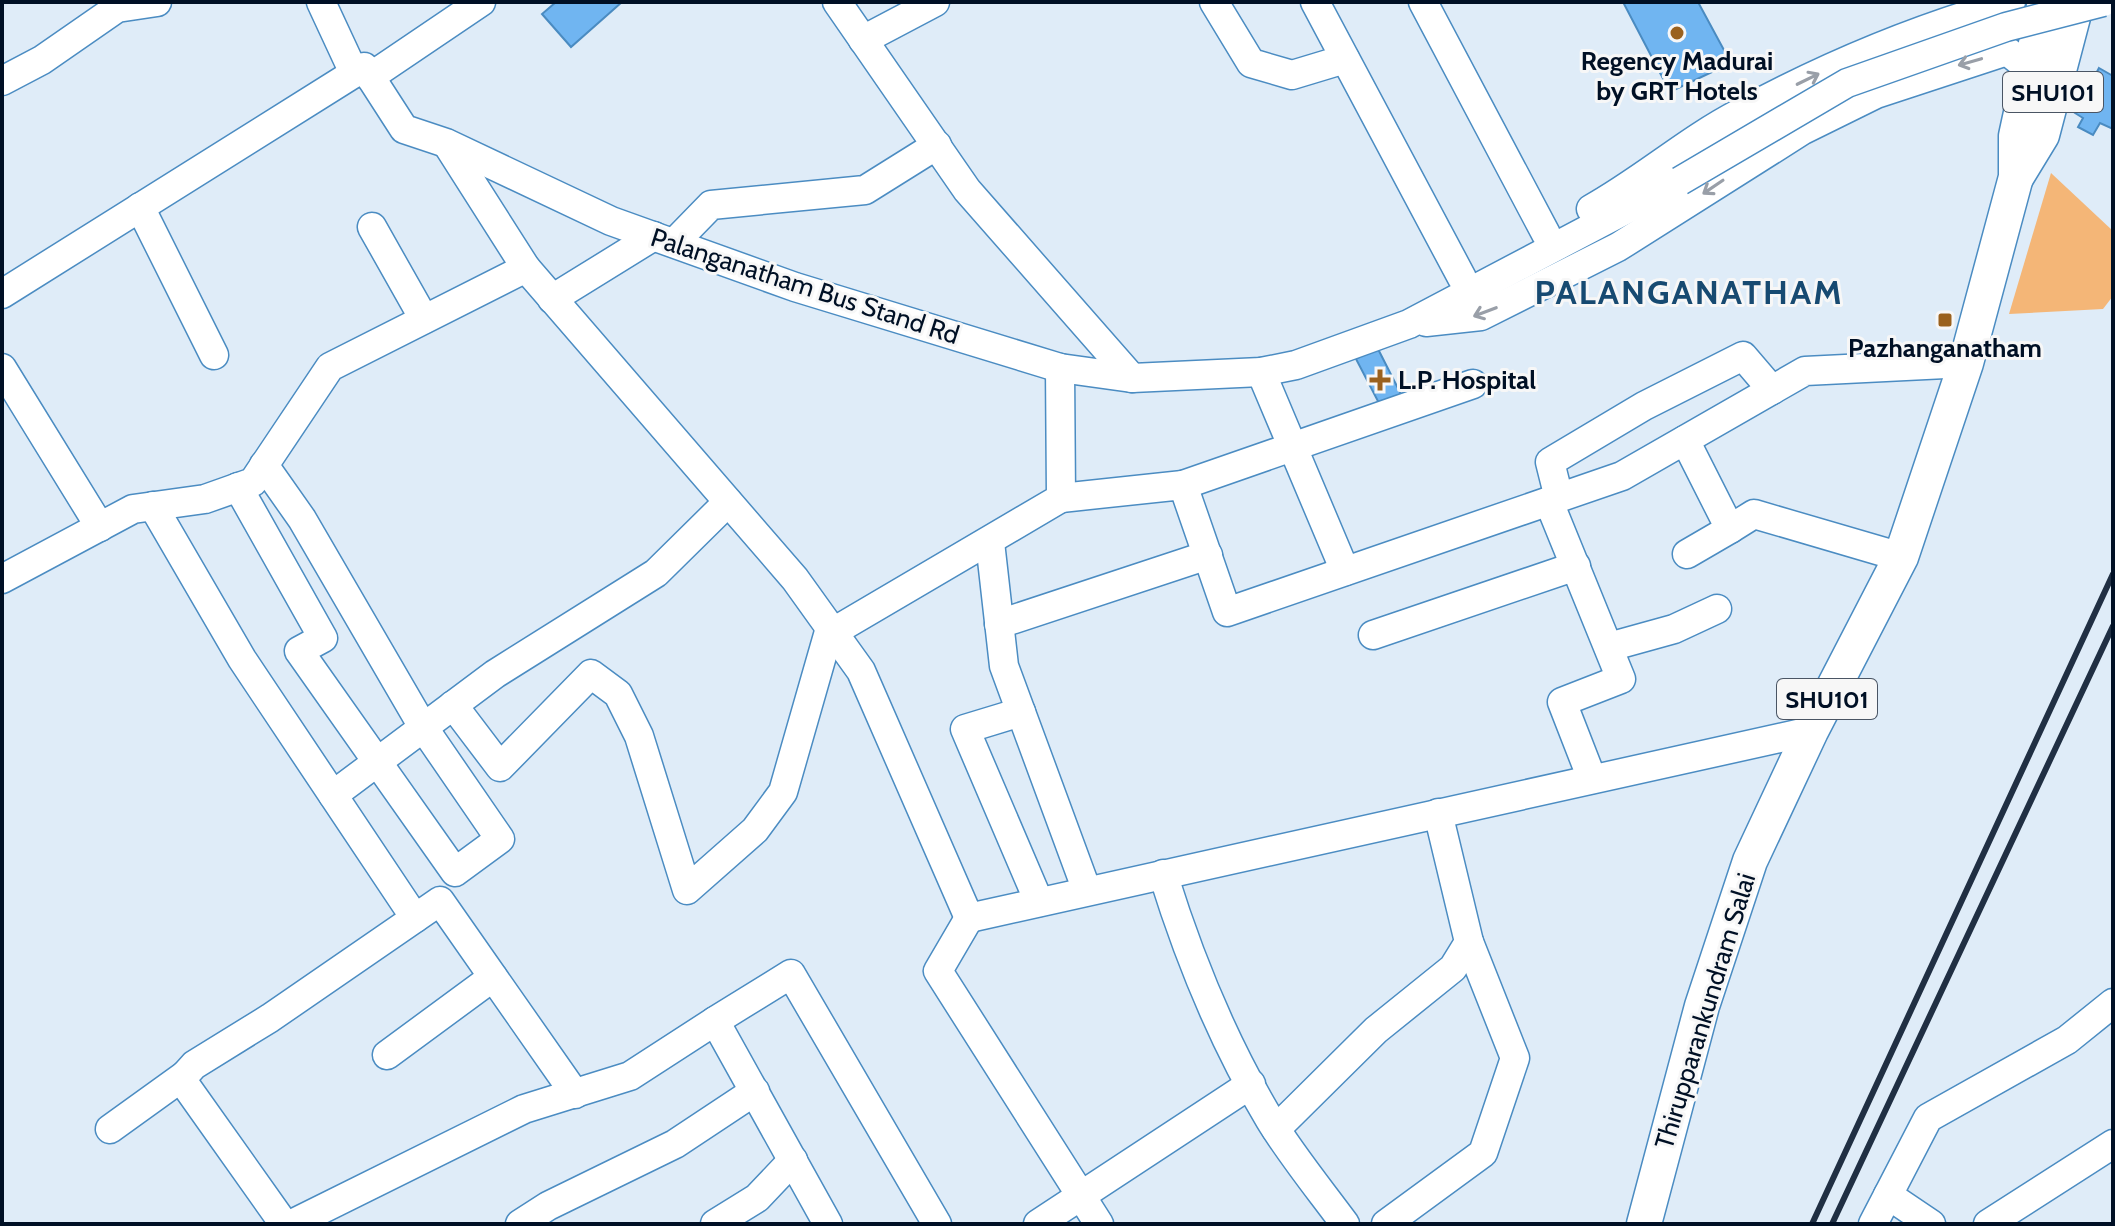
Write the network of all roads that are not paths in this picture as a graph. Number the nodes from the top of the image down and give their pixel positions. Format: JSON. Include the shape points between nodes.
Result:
{"nodes":[{"id":1,"x":157,"y":2,"type":"edge"},
{"id":2,"x":321,"y":2,"type":"edge"},
{"id":3,"x":481,"y":2,"type":"edge"},
{"id":4,"x":837,"y":2,"type":"edge"},
{"id":5,"x":935,"y":2,"type":"edge"},
{"id":6,"x":1214,"y":2,"type":"edge"},
{"id":7,"x":1315,"y":2,"type":"edge"},
{"id":8,"x":1423,"y":2,"type":"edge"},
{"id":9,"x":2011,"y":2,"type":"edge"},
{"id":10,"x":2103,"y":2,"type":"edge"},
{"id":11,"x":2071,"y":7,"type":"edge"},
{"id":12,"x":863,"y":40,"type":"junction"},
{"id":13,"x":2022,"y":46,"type":"junction"},
{"id":14,"x":1345,"y":59,"type":"junction"},
{"id":15,"x":362,"y":75,"type":"junction"},
{"id":16,"x":2,"y":81,"type":"edge"},
{"id":17,"x":446,"y":143,"type":"junction"},
{"id":18,"x":937,"y":145,"type":"junction"},
{"id":19,"x":2016,"y":177,"type":"junction"},
{"id":20,"x":140,"y":207,"type":"junction"},
{"id":21,"x":372,"y":227,"type":"dead end"},
{"id":22,"x":1546,"y":234,"type":"junction"},
{"id":23,"x":664,"y":239,"type":"junction"},
{"id":24,"x":526,"y":268,"type":"junction"},
{"id":25,"x":1462,"y":278,"type":"junction"},
{"id":26,"x":2,"y":294,"type":"edge"},
{"id":27,"x":552,"y":299,"type":"junction"},
{"id":28,"x":424,"y":319,"type":"junction"},
{"id":29,"x":1409,"y":324,"type":"junction"},
{"id":30,"x":214,"y":355,"type":"dead end"},
{"id":31,"x":1966,"y":363,"type":"junction"},
{"id":32,"x":2,"y":368,"type":"edge"},
{"id":33,"x":1060,"y":368,"type":"junction"},
{"id":34,"x":1261,"y":372,"type":"junction"},
{"id":35,"x":1132,"y":378,"type":"junction"},
{"id":36,"x":1473,"y":384,"type":"dead end"},
{"id":37,"x":1772,"y":390,"type":"junction"},
{"id":38,"x":1685,"y":440,"type":"junction"},
{"id":39,"x":1294,"y":446,"type":"junction"},
{"id":40,"x":264,"y":465,"type":"junction"},
{"id":41,"x":1183,"y":485,"type":"junction"},
{"id":42,"x":238,"y":487,"type":"junction"},
{"id":43,"x":1061,"y":498,"type":"junction"},
{"id":44,"x":1554,"y":500,"type":"junction"},
{"id":45,"x":728,"y":502,"type":"junction"},
{"id":46,"x":153,"y":506,"type":"junction"},
{"id":47,"x":100,"y":527,"type":"junction"},
{"id":48,"x":1730,"y":529,"type":"junction"},
{"id":49,"x":990,"y":542,"type":"junction"},
{"id":50,"x":1687,"y":554,"type":"dead end"},
{"id":51,"x":1208,"y":555,"type":"junction"},
{"id":52,"x":1901,"y":557,"type":"junction"},
{"id":53,"x":1576,"y":566,"type":"junction"},
{"id":54,"x":6,"y":569,"type":"edge"},
{"id":55,"x":1345,"y":571,"type":"junction"},
{"id":56,"x":1717,"y":609,"type":"dead end"},
{"id":57,"x":999,"y":624,"type":"junction"},
{"id":58,"x":831,"y":630,"type":"junction"},
{"id":59,"x":1373,"y":635,"type":"dead end"},
{"id":60,"x":1609,"y":647,"type":"junction"},
{"id":61,"x":453,"y":705,"type":"junction"},
{"id":62,"x":1021,"y":712,"type":"junction"},
{"id":63,"x":423,"y":727,"type":"junction"},
{"id":64,"x":1811,"y":731,"type":"junction"},
{"id":65,"x":376,"y":762,"type":"junction"},
{"id":66,"x":1592,"y":779,"type":"junction"},
{"id":67,"x":333,"y":795,"type":"junction"},
{"id":68,"x":1438,"y":813,"type":"junction"},
{"id":69,"x":1163,"y":874,"type":"junction"},
{"id":70,"x":1087,"y":891,"type":"junction"},
{"id":71,"x":1039,"y":902,"type":"junction"},
{"id":72,"x":415,"y":918,"type":"junction"},
{"id":73,"x":969,"y":918,"type":"junction"},
{"id":74,"x":1469,"y":942,"type":"junction"},
{"id":75,"x":493,"y":977,"type":"junction"},
{"id":76,"x":2113,"y":1003,"type":"edge"},
{"id":77,"x":715,"y":1021,"type":"junction"},
{"id":78,"x":387,"y":1055,"type":"dead end"},
{"id":79,"x":185,"y":1075,"type":"junction"},
{"id":80,"x":1251,"y":1084,"type":"junction"},
{"id":81,"x":755,"y":1091,"type":"junction"},
{"id":82,"x":575,"y":1094,"type":"junction"},
{"id":83,"x":110,"y":1129,"type":"dead end"},
{"id":84,"x":1276,"y":1129,"type":"junction"},
{"id":85,"x":2113,"y":1144,"type":"edge"},
{"id":86,"x":793,"y":1160,"type":"junction"},
{"id":87,"x":1082,"y":1195,"type":"junction"},
{"id":88,"x":1888,"y":1195,"type":"junction"},
{"id":89,"x":284,"y":1224,"type":"edge"},
{"id":90,"x":292,"y":1224,"type":"edge"},
{"id":91,"x":520,"y":1224,"type":"edge"},
{"id":92,"x":715,"y":1224,"type":"edge"},
{"id":93,"x":828,"y":1224,"type":"edge"},
{"id":94,"x":937,"y":1224,"type":"edge"},
{"id":95,"x":1038,"y":1224,"type":"edge"},
{"id":96,"x":1099,"y":1224,"type":"edge"},
{"id":97,"x":1345,"y":1224,"type":"edge"},
{"id":98,"x":1386,"y":1224,"type":"edge"},
{"id":99,"x":1644,"y":1224,"type":"edge"},
{"id":100,"x":1873,"y":1224,"type":"edge"},
{"id":101,"x":1931,"y":1224,"type":"edge"},
{"id":102,"x":1988,"y":1224,"type":"edge"}],
"edges":[{"from":1,"to":16,"type":"street","via":[[117,8]]},
{"from":2,"to":15,"type":"street","name":"Palanganatham Bus Stand Rd"},
{"from":3,"to":15,"type":"street"},
{"from":4,"to":12,"type":"street"},
{"from":5,"to":12,"type":"street"},
{"from":6,"to":14,"type":"street","via":[[1251,63],[1292,75]]},
{"from":7,"to":14,"type":"street"},
{"from":8,"to":22,"type":"street"},
{"from":22,"to":9,"type":"street","one_way":true,"via":[[1737,114],[1834,67]]},
{"from":10,"to":29,"type":"street","name":"Palanganatham Bus Stand Rd","bridge":true,"via":[[2006,27],[1847,83],[1680,181]]},
{"from":11,"to":13,"type":"main road","name":"Thirupparankundram Salai","number":"SHU101"},
{"from":11,"to":19,"type":"main road","name":"Thirupparankundram Salai","number":"SHU101","via":[[2042,135]]},
{"from":12,"to":18,"type":"street"},
{"from":13,"to":19,"type":"main road","name":"Thirupparankundram Salai","number":"SHU101","via":[[2030,82],[2016,136]]},
{"from":13,"to":29,"type":"street","one_way":true,"via":[[1876,94],[1803,130],[1618,247],[1481,316]]},
{"from":14,"to":25,"type":"street"},
{"from":15,"to":17,"type":"street","name":"Palanganatham Bus Stand Rd","via":[[404,129]]},
{"from":15,"to":20,"type":"street"},
{"from":17,"to":23,"type":"street","name":"Palanganatham Bus Stand Rd","via":[[611,221]]},
{"from":17,"to":24,"type":"street"},
{"from":18,"to":23,"type":"street","via":[[865,190],[711,205]]},
{"from":18,"to":35,"type":"street","via":[[967,190]]},
{"from":19,"to":31,"type":"main road","name":"Thirupparankundram Salai","number":"SHU101"},
{"from":20,"to":26,"type":"street"},
{"from":20,"to":30,"type":"street"},
{"from":21,"to":28,"type":"street"},
{"from":22,"to":25,"type":"street"},
{"from":23,"to":27,"type":"street"},
{"from":23,"to":33,"type":"street","name":"Palanganatham Bus Stand Rd","via":[[795,287]]},
{"from":24,"to":27,"type":"street"},
{"from":24,"to":28,"type":"street"},
{"from":25,"to":29,"type":"street"},
{"from":27,"to":45,"type":"street"},
{"from":28,"to":40,"type":"street","via":[[330,367]]},
{"from":29,"to":34,"type":"street","name":"Palanganatham Bus Stand Rd","via":[[1296,365]]},
{"from":31,"to":37,"type":"street","via":[[1805,371]]},
{"from":31,"to":52,"type":"main road","name":"Thirupparankundram Salai","number":"SHU101"},
{"from":32,"to":47,"type":"street"},
{"from":33,"to":35,"type":"street","name":"Palanganatham Bus Stand Rd"},
{"from":33,"to":43,"type":"street"},
{"from":34,"to":35,"type":"street","name":"Palanganatham Bus Stand Rd"},
{"from":34,"to":39,"type":"street"},
{"from":36,"to":39,"type":"street"},
{"from":37,"to":38,"type":"street"},
{"from":37,"to":44,"type":"street","via":[[1743,356],[1550,462]]},
{"from":38,"to":44,"type":"street","via":[[1622,476]]},
{"from":38,"to":48,"type":"street"},
{"from":39,"to":41,"type":"street"},
{"from":39,"to":55,"type":"street"},
{"from":40,"to":42,"type":"street","via":[[253,482]]},
{"from":40,"to":63,"type":"street","via":[[302,519]]},
{"from":41,"to":43,"type":"street"},
{"from":41,"to":51,"type":"street"},
{"from":42,"to":46,"type":"street","via":[[205,499]]},
{"from":42,"to":65,"type":"street","via":[[323,638],[299,651]]},
{"from":43,"to":49,"type":"street"},
{"from":44,"to":53,"type":"street"},
{"from":44,"to":55,"type":"street"},
{"from":45,"to":58,"type":"street"},
{"from":45,"to":61,"type":"street","via":[[656,573]]},
{"from":46,"to":47,"type":"street","via":[[133,509]]},
{"from":46,"to":67,"type":"street","via":[[242,659]]},
{"from":47,"to":54,"type":"street"},
{"from":48,"to":50,"type":"street"},
{"from":48,"to":52,"type":"street","via":[[1754,514]]},
{"from":49,"to":57,"type":"street"},
{"from":49,"to":58,"type":"street"},
{"from":51,"to":55,"type":"street","via":[[1227,612]]},
{"from":51,"to":57,"type":"street"},
{"from":52,"to":64,"type":"main road","name":"Thirupparankundram Salai","number":"SHU101"},
{"from":53,"to":59,"type":"street"},
{"from":53,"to":60,"type":"street"},
{"from":56,"to":60,"type":"street","via":[[1674,629]]},
{"from":57,"to":62,"type":"street","via":[[1004,666]]},
{"from":58,"to":61,"type":"street","via":[[783,792],[755,830],[687,890],[639,736],[618,694],[591,674],[500,767]]},
{"from":58,"to":73,"type":"street","via":[[861,671]]},
{"from":60,"to":66,"type":"street","via":[[1621,679],[1562,702]]},
{"from":61,"to":63,"type":"street"},
{"from":62,"to":70,"type":"street"},
{"from":62,"to":71,"type":"street","via":[[965,729]]},
{"from":63,"to":65,"type":"street"},
{"from":63,"to":65,"type":"street","via":[[500,839],[455,872]]},
{"from":64,"to":66,"type":"street"},
{"from":64,"to":99,"type":"main road","name":"Thirupparankundram Salai","number":"SHU101","via":[[1750,861],[1702,1006]]},
{"from":65,"to":67,"type":"street"},
{"from":66,"to":68,"type":"street"},
{"from":67,"to":72,"type":"street"},
{"from":68,"to":69,"type":"street"},
{"from":68,"to":74,"type":"street"},
{"from":69,"to":70,"type":"street"},
{"from":69,"to":80,"type":"street","via":[[1189,956]]},
{"from":70,"to":71,"type":"street"},
{"from":71,"to":73,"type":"street"},
{"from":72,"to":75,"type":"street","via":[[440,901]]},
{"from":72,"to":79,"type":"street"},
{"from":73,"to":87,"type":"street","via":[[938,971]]},
{"from":74,"to":84,"type":"street","via":[[1453,968],[1376,1030]]},
{"from":74,"to":98,"type":"street","via":[[1515,1058],[1483,1153]]},
{"from":75,"to":78,"type":"street"},
{"from":75,"to":82,"type":"street"},
{"from":76,"to":88,"type":"street","via":[[2067,1040],[1928,1118]]},
{"from":77,"to":81,"type":"street"},
{"from":77,"to":82,"type":"street","via":[[630,1076]]},
{"from":77,"to":94,"type":"street","via":[[791,974]]},
{"from":79,"to":83,"type":"street"},
{"from":79,"to":89,"type":"street","via":[[184,1083]]},
{"from":80,"to":84,"type":"street"},
{"from":80,"to":87,"type":"street"},
{"from":81,"to":86,"type":"street"},
{"from":81,"to":91,"type":"street","via":[[675,1144]]},
{"from":82,"to":90,"type":"street","via":[[524,1109]]},
{"from":84,"to":97,"type":"street"},
{"from":85,"to":102,"type":"street"},
{"from":86,"to":92,"type":"street","via":[[757,1198]]},
{"from":86,"to":93,"type":"street"},
{"from":87,"to":95,"type":"street"},
{"from":87,"to":96,"type":"street"},
{"from":88,"to":100,"type":"street"},
{"from":88,"to":101,"type":"street"}]}
